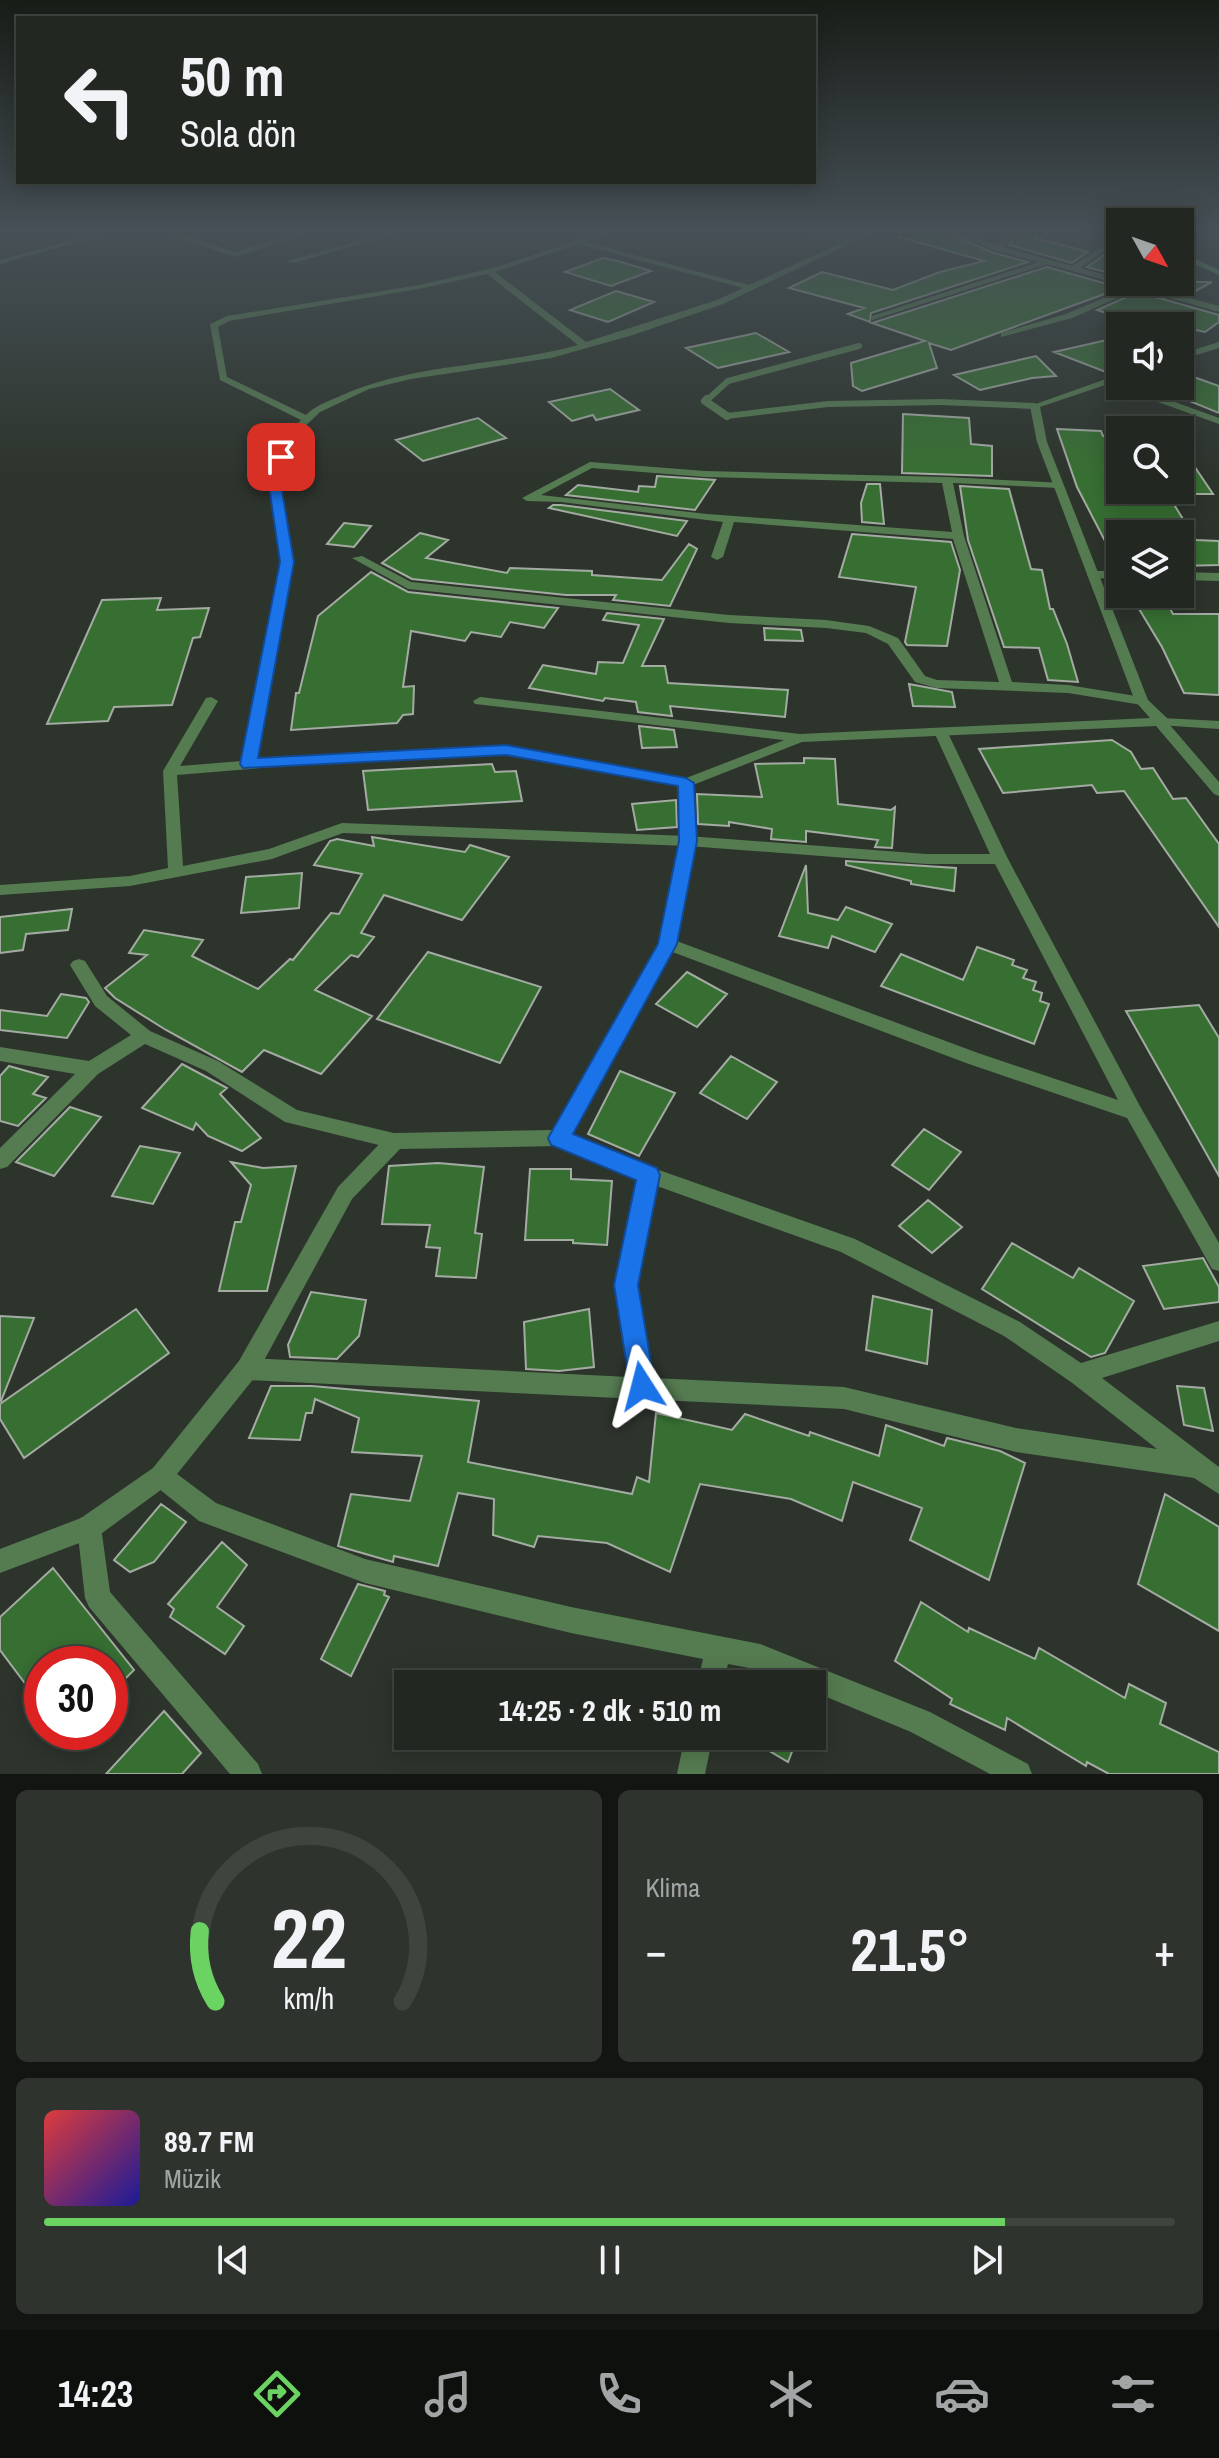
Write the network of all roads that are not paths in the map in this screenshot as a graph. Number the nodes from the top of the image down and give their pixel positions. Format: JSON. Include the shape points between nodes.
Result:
{"nodes":[{"id":1,"x":258,"y":314,"type":"edge"},
{"id":2,"x":543,"y":314,"type":"edge"},
{"id":3,"x":681,"y":314,"type":"edge"},
{"id":4,"x":888,"y":314,"type":"edge"},
{"id":5,"x":1074,"y":314,"type":"edge"},
{"id":6,"x":875,"y":318,"type":"dead end"},
{"id":7,"x":1004,"y":335,"type":"dead end"},
{"id":8,"x":1219,"y":345,"type":"edge"},
{"id":9,"x":585,"y":346,"type":"junction"},
{"id":10,"x":859,"y":346,"type":"dead end"},
{"id":11,"x":1194,"y":353,"type":"edge"},
{"id":12,"x":1106,"y":385,"type":"edge"},
{"id":13,"x":1164,"y":400,"type":"edge"},
{"id":14,"x":1035,"y":406,"type":"junction"},
{"id":15,"x":727,"y":416,"type":"joint"},
{"id":16,"x":307,"y":419,"type":"junction"},
{"id":17,"x":1219,"y":421,"type":"edge"},
{"id":18,"x":947,"y":480,"type":"junction"},
{"id":19,"x":1059,"y":485,"type":"junction"},
{"id":20,"x":729,"y":519,"type":"junction"},
{"id":21,"x":958,"y":536,"type":"junction"},
{"id":22,"x":717,"y":557,"type":"dead end"},
{"id":23,"x":358,"y":558,"type":"dead end"},
{"id":24,"x":1093,"y":575,"type":"junction"},
{"id":25,"x":1106,"y":575,"type":"edge"},
{"id":26,"x":1194,"y":576,"type":"edge"},
{"id":27,"x":1219,"y":577,"type":"edge"},
{"id":28,"x":1007,"y":686,"type":"junction"},
{"id":29,"x":211,"y":701,"type":"dead end"},
{"id":30,"x":480,"y":701,"type":"dead end"},
{"id":31,"x":1142,"y":701,"type":"junction"},
{"id":32,"x":1163,"y":722,"type":"junction"},
{"id":33,"x":1219,"y":725,"type":"edge"},
{"id":34,"x":942,"y":734,"type":"junction"},
{"id":35,"x":800,"y":738,"type":"junction"},
{"id":36,"x":249,"y":764,"type":"junction"},
{"id":37,"x":170,"y":771,"type":"junction"},
{"id":38,"x":686,"y":783,"type":"junction"},
{"id":39,"x":1219,"y":791,"type":"edge"},
{"id":40,"x":688,"y":841,"type":"junction"},
{"id":41,"x":1000,"y":859,"type":"junction"},
{"id":42,"x":176,"y":872,"type":"junction"},
{"id":43,"x":0,"y":890,"type":"edge"},
{"id":44,"x":668,"y":944,"type":"junction"},
{"id":45,"x":79,"y":965,"type":"dead end"},
{"id":46,"x":144,"y":1036,"type":"junction"},
{"id":47,"x":0,"y":1054,"type":"edge"},
{"id":48,"x":91,"y":1069,"type":"junction"},
{"id":49,"x":1134,"y":1113,"type":"junction"},
{"id":50,"x":559,"y":1138,"type":"junction"},
{"id":51,"x":395,"y":1141,"type":"junction"},
{"id":52,"x":0,"y":1161,"type":"edge"},
{"id":53,"x":649,"y":1175,"type":"junction"},
{"id":54,"x":1219,"y":1262,"type":"edge"},
{"id":55,"x":1219,"y":1331,"type":"edge"},
{"id":56,"x":247,"y":1369,"type":"junction"},
{"id":57,"x":1079,"y":1374,"type":"junction"},
{"id":58,"x":642,"y":1386,"type":"junction"},
{"id":59,"x":1194,"y":1466,"type":"junction"},
{"id":60,"x":161,"y":1476,"type":"junction"},
{"id":61,"x":1219,"y":1482,"type":"edge"},
{"id":62,"x":89,"y":1527,"type":"junction"},
{"id":63,"x":0,"y":1561,"type":"edge"},
{"id":64,"x":718,"y":1649,"type":"junction"},
{"id":65,"x":713,"y":1670,"type":"edge"},
{"id":66,"x":696,"y":1750,"type":"edge"},
{"id":67,"x":248,"y":1774,"type":"edge"},
{"id":68,"x":691,"y":1774,"type":"edge"},
{"id":69,"x":1018,"y":1774,"type":"edge"}],
"edges":[{"from":1,"to":16,"type":"street","via":[[213,326],[223,378]]},
{"from":2,"to":9,"type":"street"},
{"from":3,"to":9,"type":"street"},
{"from":4,"to":6,"type":"street"},
{"from":5,"to":7,"type":"street"},
{"from":8,"to":11,"type":"street"},
{"from":9,"to":16,"type":"street","via":[[366,387]]},
{"from":10,"to":15,"type":"lane","via":[[728,381],[705,401]]},
{"from":12,"to":14,"type":"street"},
{"from":13,"to":17,"type":"street"},
{"from":14,"to":15,"type":"street","via":[[828,404]]},
{"from":14,"to":19,"type":"street"},
{"from":16,"to":36,"type":"street","via":[[289,436],[274,479],[287,562]]},
{"from":18,"to":19,"type":"street"},
{"from":18,"to":20,"type":"street","via":[[705,474],[590,465],[527,498]]},
{"from":18,"to":21,"type":"street"},
{"from":19,"to":24,"type":"street"},
{"from":20,"to":21,"type":"street"},
{"from":20,"to":22,"type":"street"},
{"from":21,"to":28,"type":"street"},
{"from":23,"to":28,"type":"street","via":[[408,585],[869,630],[893,641],[920,679]]},
{"from":24,"to":25,"type":"street"},
{"from":24,"to":31,"type":"street"},
{"from":26,"to":27,"type":"street"},
{"from":28,"to":31,"type":"street"},
{"from":29,"to":37,"type":"street"},
{"from":30,"to":35,"type":"street"},
{"from":31,"to":32,"type":"street"},
{"from":32,"to":33,"type":"street"},
{"from":32,"to":34,"type":"street"},
{"from":32,"to":39,"type":"street"},
{"from":34,"to":35,"type":"street"},
{"from":34,"to":41,"type":"street"},
{"from":35,"to":38,"type":"street"},
{"from":36,"to":37,"type":"street"},
{"from":36,"to":38,"type":"street","via":[[506,750]]},
{"from":37,"to":42,"type":"street"},
{"from":38,"to":40,"type":"street"},
{"from":40,"to":41,"type":"street","via":[[926,859]]},
{"from":40,"to":42,"type":"street","via":[[342,828],[272,854]]},
{"from":40,"to":44,"type":"street"},
{"from":41,"to":49,"type":"street"},
{"from":42,"to":43,"type":"street","via":[[130,881]]},
{"from":44,"to":49,"type":"street"},
{"from":44,"to":50,"type":"street"},
{"from":45,"to":46,"type":"street","via":[[101,1001]]},
{"from":46,"to":48,"type":"street"},
{"from":46,"to":51,"type":"street","via":[[212,1066],[292,1117]]},
{"from":47,"to":48,"type":"street"},
{"from":48,"to":52,"type":"street"},
{"from":49,"to":54,"type":"street"},
{"from":50,"to":51,"type":"street"},
{"from":50,"to":53,"type":"street"},
{"from":51,"to":56,"type":"street","via":[[345,1193]]},
{"from":53,"to":57,"type":"street","via":[[848,1245],[1012,1329]]},
{"from":53,"to":58,"type":"street","via":[[626,1285]]},
{"from":55,"to":57,"type":"street"},
{"from":56,"to":58,"type":"street"},
{"from":56,"to":60,"type":"street"},
{"from":57,"to":59,"type":"street"},
{"from":58,"to":59,"type":"street","via":[[844,1398],[1016,1440]]},
{"from":59,"to":61,"type":"street"},
{"from":60,"to":62,"type":"street"},
{"from":60,"to":64,"type":"street","via":[[208,1512],[365,1571]]},
{"from":62,"to":63,"type":"street"},
{"from":62,"to":67,"type":"street","via":[[98,1598]]},
{"from":64,"to":65,"type":"street"},
{"from":64,"to":69,"type":"street","via":[[760,1657],[920,1722]]},
{"from":66,"to":68,"type":"street"}]}
